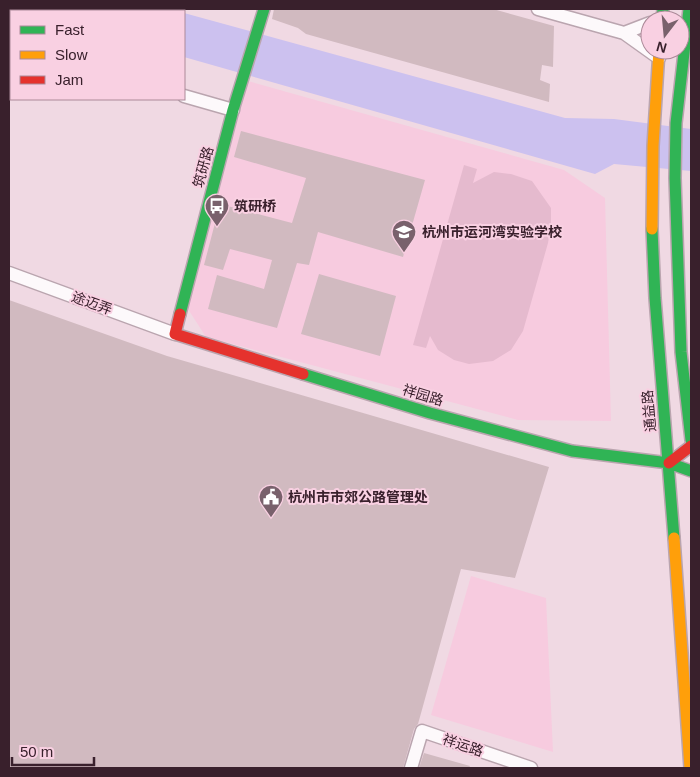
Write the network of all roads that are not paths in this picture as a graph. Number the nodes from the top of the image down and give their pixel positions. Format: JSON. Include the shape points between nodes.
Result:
{"nodes":[{"id":1,"x":264,"y":9,"type":"edge"},
{"id":2,"x":538,"y":9,"type":"edge"},
{"id":3,"x":689,"y":9,"type":"edge"},
{"id":4,"x":640,"y":26,"type":"edge"},
{"id":5,"x":624,"y":33,"type":"junction"},
{"id":6,"x":640,"y":43,"type":"edge"},
{"id":7,"x":659,"y":60,"type":"edge"},
{"id":8,"x":185,"y":96,"type":"edge"},
{"id":9,"x":233,"y":110,"type":"junction"},
{"id":10,"x":9,"y":273,"type":"edge"},
{"id":11,"x":175,"y":334,"type":"junction"},
{"id":12,"x":691,"y":440,"type":"edge"},
{"id":13,"x":691,"y":446,"type":"edge"},
{"id":14,"x":668,"y":463,"type":"junction"},
{"id":15,"x":691,"y":471,"type":"edge"},
{"id":16,"x":412,"y":768,"type":"edge"},
{"id":17,"x":531,"y":768,"type":"edge"},
{"id":18,"x":690,"y":768,"type":"edge"}],
"edges":[{"from":1,"to":9,"type":"main road","name":"筑研路"},
{"from":2,"to":5,"type":"street"},
{"from":3,"to":12,"type":"main road","via":[[676,124],[675,178],[681,352]]},
{"from":4,"to":5,"type":"street"},
{"from":5,"to":6,"type":"street"},
{"from":7,"to":14,"type":"main road","name":"通益路","via":[[652,242]]},
{"from":8,"to":9,"type":"street"},
{"from":9,"to":11,"type":"main road","name":"筑研路"},
{"from":10,"to":11,"type":"street","name":"途迈弄"},
{"from":11,"to":14,"type":"main road","name":"祥园路","via":[[430,413],[572,451]]},
{"from":13,"to":14,"type":"main road"},
{"from":14,"to":15,"type":"main road","name":"祥园路"},
{"from":14,"to":18,"type":"main road","name":"通益路"},
{"from":16,"to":17,"type":"street","name":"祥运路","via":[[422,731]]}]}
